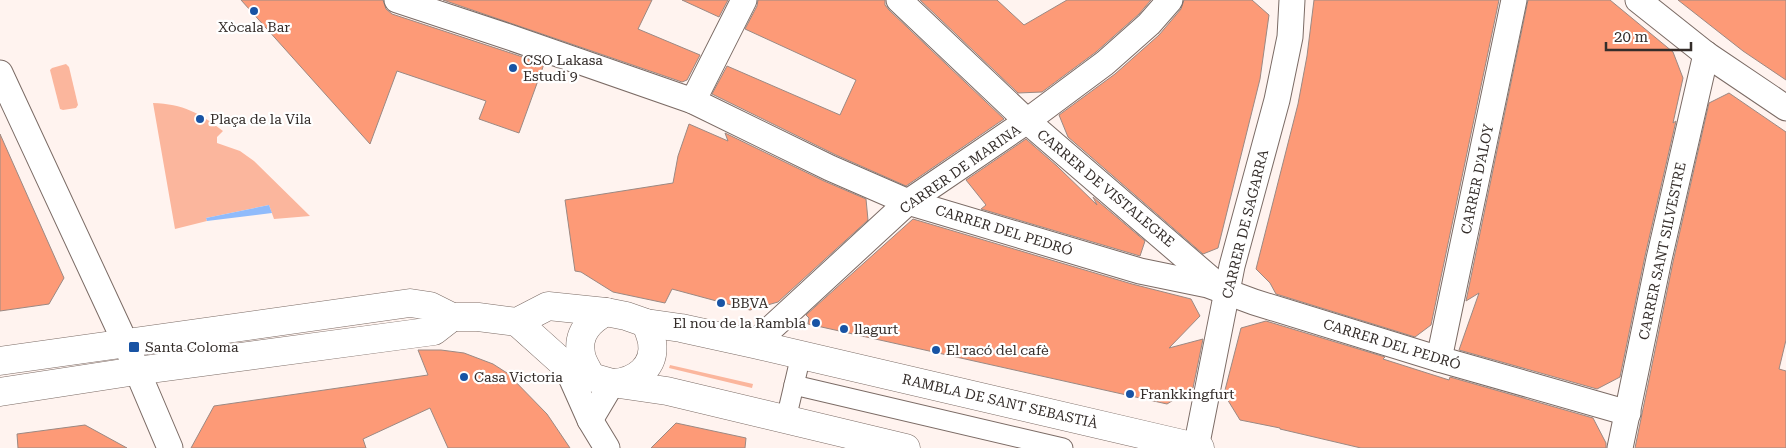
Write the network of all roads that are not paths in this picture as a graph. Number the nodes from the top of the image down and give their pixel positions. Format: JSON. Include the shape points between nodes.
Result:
{"nodes":[{"id":1,"x":397,"y":0,"type":"edge"},
{"id":2,"x":744,"y":0,"type":"edge"},
{"id":3,"x":899,"y":0,"type":"edge"},
{"id":4,"x":1170,"y":0,"type":"edge"},
{"id":5,"x":1292,"y":0,"type":"edge"},
{"id":6,"x":1514,"y":0,"type":"edge"},
{"id":7,"x":1638,"y":0,"type":"edge"},
{"id":8,"x":1706,"y":54,"type":"junction"},
{"id":9,"x":0,"y":73,"type":"edge"},
{"id":10,"x":693,"y":101,"type":"junction"},
{"id":11,"x":1786,"y":108,"type":"edge"},
{"id":12,"x":1027,"y":121,"type":"junction"},
{"id":13,"x":908,"y":202,"type":"junction"},
{"id":14,"x":1226,"y":293,"type":"junction"},
{"id":15,"x":606,"y":312,"type":"junction"},
{"id":16,"x":452,"y":317,"type":"junction"},
{"id":17,"x":517,"y":322,"type":"junction"},
{"id":18,"x":646,"y":323,"type":"junction"},
{"id":19,"x":125,"y":342,"type":"junction"},
{"id":20,"x":754,"y":344,"type":"junction"},
{"id":21,"x":801,"y":355,"type":"junction"},
{"id":22,"x":1439,"y":359,"type":"junction"},
{"id":23,"x":0,"y":361,"type":"edge"},
{"id":24,"x":566,"y":366,"type":"junction"},
{"id":25,"x":136,"y":371,"type":"junction"},
{"id":26,"x":602,"y":380,"type":"junction"},
{"id":27,"x":794,"y":385,"type":"junction"},
{"id":28,"x":0,"y":392,"type":"edge"},
{"id":29,"x":1628,"y":413,"type":"junction"},
{"id":30,"x":786,"y":419,"type":"junction"},
{"id":31,"x":590,"y":420,"type":"junction"},
{"id":32,"x":170,"y":448,"type":"edge"},
{"id":33,"x":607,"y":448,"type":"edge"},
{"id":34,"x":906,"y":448,"type":"edge"},
{"id":35,"x":1063,"y":448,"type":"edge"},
{"id":36,"x":1197,"y":448,"type":"edge"},
{"id":37,"x":1620,"y":448,"type":"edge"}],
"edges":[{"from":1,"to":10,"type":"street","name":"CARRER DEL PEDRÓ"},
{"from":2,"to":10,"type":"street"},
{"from":3,"to":12,"type":"street","name":"CARRER DE VISTALEGRE"},
{"from":4,"to":12,"type":"street","name":"CARRER DE MARINA","via":[[1149,24],[1105,63]]},
{"from":5,"to":14,"type":"street","name":"CARRER DE SAGARRA","via":[[1290,37],[1277,100]]},
{"from":6,"to":22,"type":"street","name":"CARRER D'ALOY"},
{"from":7,"to":8,"type":"street"},
{"from":8,"to":11,"type":"street"},
{"from":8,"to":29,"type":"street","name":"CARRER SANT SILVESTRE"},
{"from":9,"to":19,"type":"street"},
{"from":10,"to":13,"type":"street","name":"CARRER DEL PEDRÓ"},
{"from":12,"to":13,"type":"street","name":"CARRER DE MARINA"},
{"from":12,"to":14,"type":"street","name":"CARRER DE VISTALEGRE"},
{"from":13,"to":14,"type":"street","name":"CARRER DEL PEDRÓ","via":[[1140,270],[1208,285]]},
{"from":13,"to":20,"type":"street","name":"CARRER DE MARINA"},
{"from":14,"to":22,"type":"street","name":"CARRER DEL PEDRÓ"},
{"from":14,"to":36,"type":"street","name":"CARRER DE SAGARRA"},
{"from":15,"to":17,"type":"street","name":"RAMBLA DE SANT SEBASTIÀ","via":[[548,306]]},
{"from":15,"to":18,"type":"street","name":"RAMBLA DE SANT SEBASTIÀ"},
{"from":15,"to":26,"type":"street","via":[[587,326],[581,339],[581,356]]},
{"from":16,"to":17,"type":"street"},
{"from":16,"to":19,"type":"street","via":[[430,306],[410,302]]},
{"from":16,"to":25,"type":"street","via":[[434,331]]},
{"from":17,"to":24,"type":"street"},
{"from":18,"to":20,"type":"street","name":"RAMBLA DE SANT SEBASTIÀ"},
{"from":18,"to":26,"type":"street","via":[[652,342],[652,355],[647,366],[639,375],[624,382]]},
{"from":19,"to":23,"type":"street"},
{"from":19,"to":25,"type":"street"},
{"from":20,"to":21,"type":"street","name":"RAMBLA DE SANT SEBASTIÀ"},
{"from":21,"to":27,"type":"street"},
{"from":21,"to":36,"type":"street","name":"RAMBLA DE SANT SEBASTIÀ"},
{"from":22,"to":29,"type":"street","name":"CARRER DEL PEDRÓ"},
{"from":24,"to":26,"type":"street"},
{"from":24,"to":31,"type":"street"},
{"from":25,"to":28,"type":"street"},
{"from":25,"to":32,"type":"street"},
{"from":26,"to":30,"type":"street","via":[[667,391]]},
{"from":26,"to":31,"type":"street"},
{"from":27,"to":30,"type":"street"},
{"from":27,"to":35,"type":"street"},
{"from":29,"to":37,"type":"street","name":"CARRER SANT SILVESTRE"},
{"from":30,"to":34,"type":"street"},
{"from":31,"to":33,"type":"street"}]}
